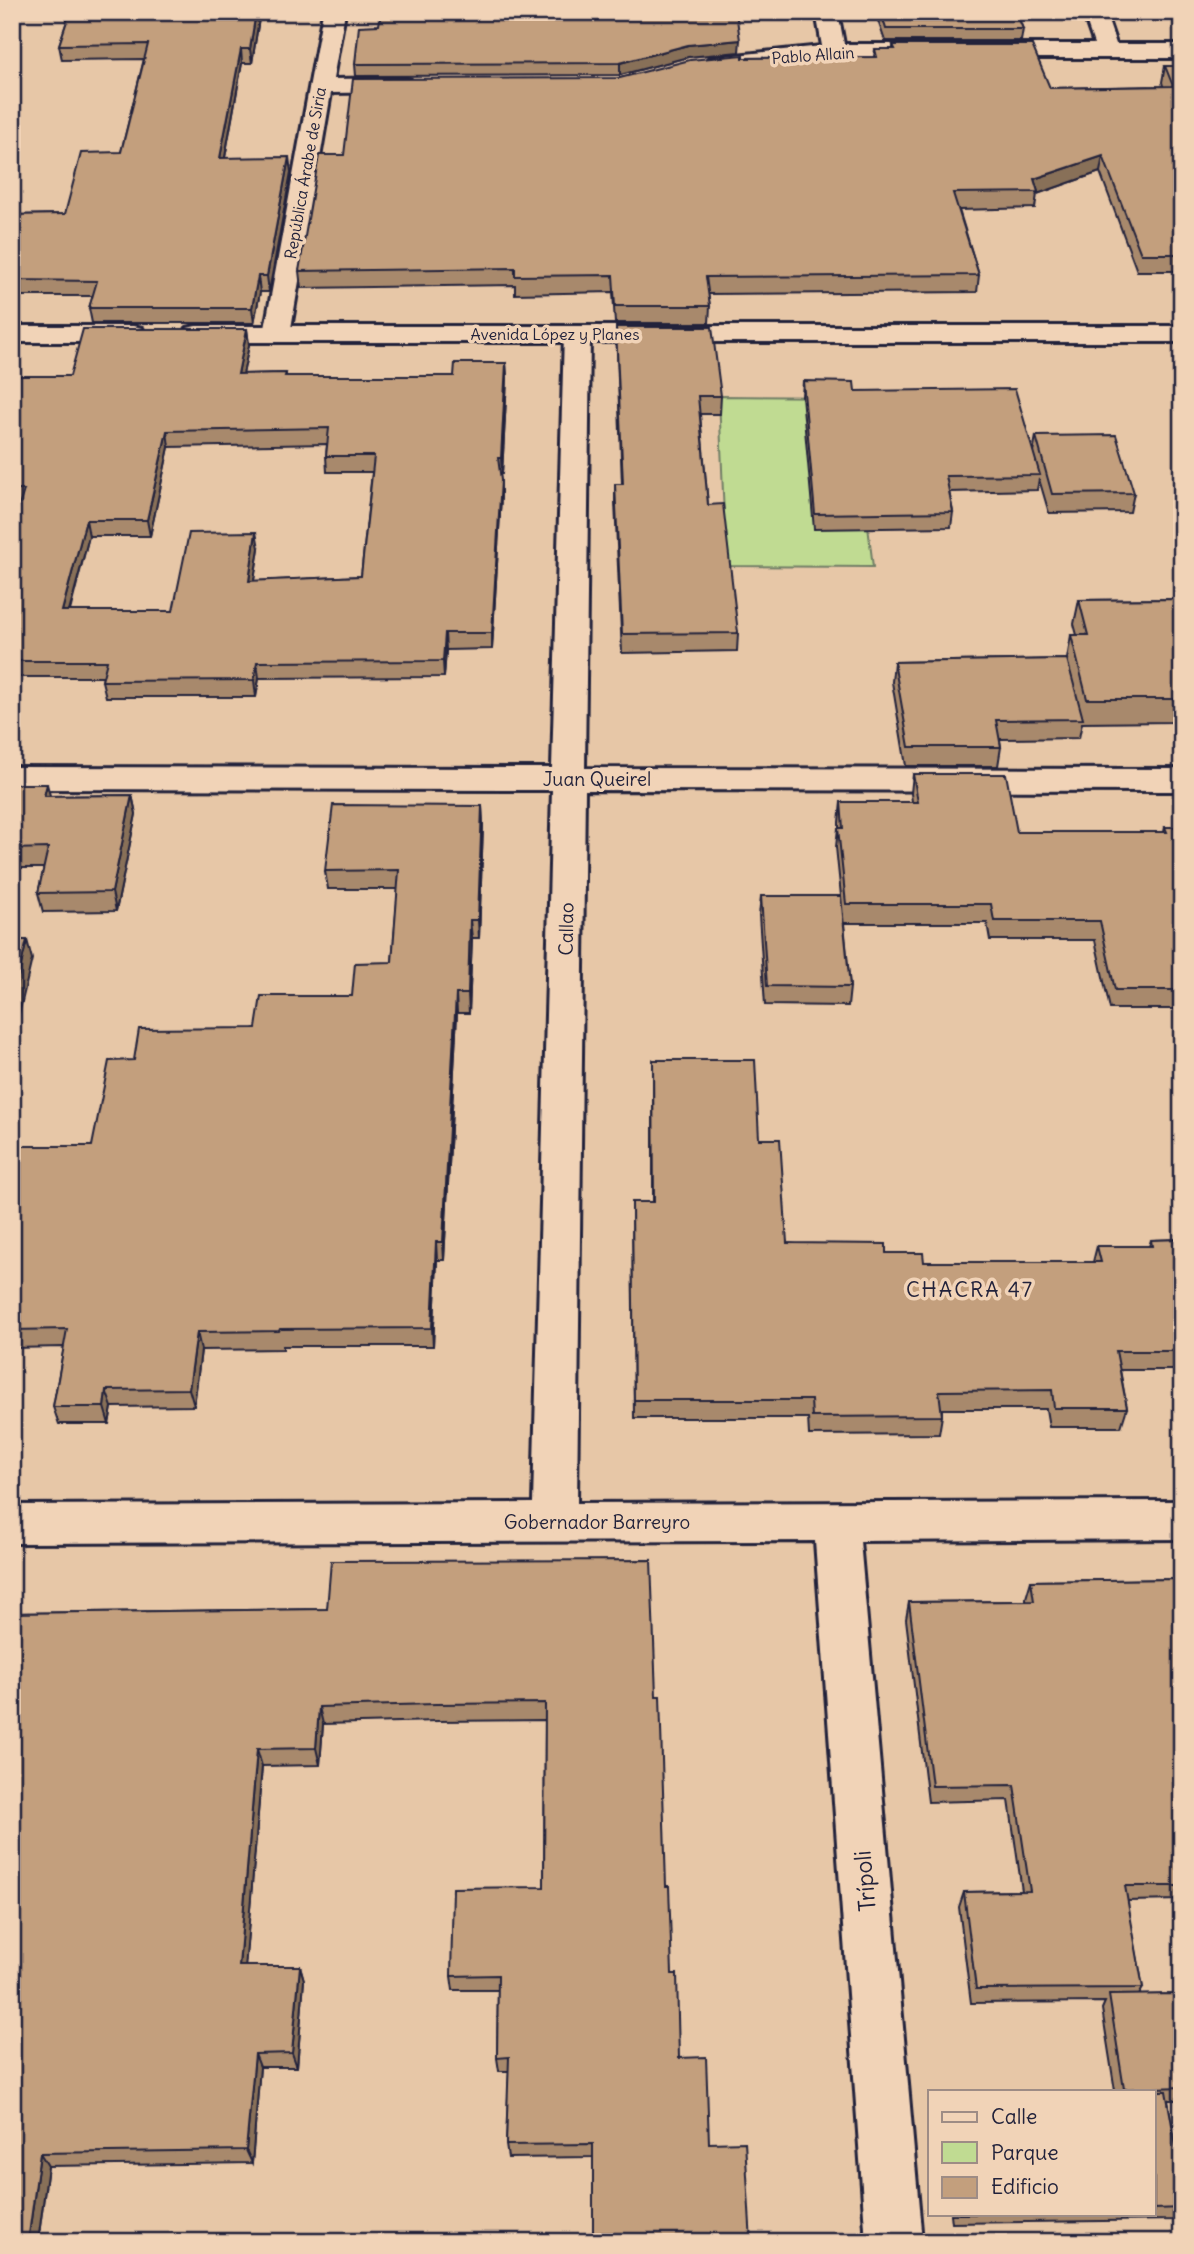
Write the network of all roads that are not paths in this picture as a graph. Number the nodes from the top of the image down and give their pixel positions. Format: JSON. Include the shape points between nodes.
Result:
{"nodes":[{"id":1,"x":334,"y":12,"type":"edge"},
{"id":2,"x":827,"y":12,"type":"edge"},
{"id":3,"x":1094,"y":12,"type":"edge"},
{"id":4,"x":834,"y":51,"type":"junction"},
{"id":5,"x":1107,"y":51,"type":"junction"},
{"id":6,"x":1182,"y":51,"type":"edge"},
{"id":7,"x":688,"y":67,"type":"edge"},
{"id":8,"x":430,"y":85,"type":"edge"},
{"id":9,"x":321,"y":86,"type":"junction"},
{"id":10,"x":12,"y":334,"type":"edge"},
{"id":11,"x":277,"y":334,"type":"junction"},
{"id":12,"x":577,"y":334,"type":"junction"},
{"id":13,"x":1182,"y":334,"type":"edge"},
{"id":14,"x":12,"y":778,"type":"edge"},
{"id":15,"x":569,"y":779,"type":"junction"},
{"id":16,"x":1182,"y":780,"type":"edge"},
{"id":17,"x":1182,"y":1520,"type":"edge"},
{"id":18,"x":836,"y":1521,"type":"junction"},
{"id":19,"x":555,"y":1523,"type":"junction"},
{"id":20,"x":12,"y":1524,"type":"edge"},
{"id":21,"x":894,"y":2242,"type":"edge"}],
"edges":[{"from":1,"to":9,"type":"street","name":"República Árabe de Siria"},
{"from":2,"to":4,"type":"street"},
{"from":3,"to":5,"type":"street"},
{"from":4,"to":5,"type":"street","name":"Pablo Allain"},
{"from":4,"to":7,"type":"street","name":"Pablo Allain"},
{"from":5,"to":6,"type":"street","name":"Pablo Allain"},
{"from":8,"to":9,"type":"street"},
{"from":9,"to":11,"type":"street","name":"República Árabe de Siria"},
{"from":10,"to":11,"type":"street","name":"Avenida López y Planes"},
{"from":11,"to":12,"type":"street","name":"Avenida López y Planes"},
{"from":12,"to":13,"type":"street","name":"Avenida López y Planes"},
{"from":12,"to":15,"type":"street","name":"Callao"},
{"from":14,"to":15,"type":"street","name":"Juan Queirel"},
{"from":15,"to":16,"type":"street","name":"Juan Queirel"},
{"from":15,"to":19,"type":"street","name":"Callao"},
{"from":17,"to":18,"type":"street","name":"Gobernador Barreyro"},
{"from":18,"to":19,"type":"street","name":"Gobernador Barreyro"},
{"from":18,"to":21,"type":"street","name":"Trípoli"},
{"from":19,"to":20,"type":"street","name":"Gobernador Barreyro"}]}
